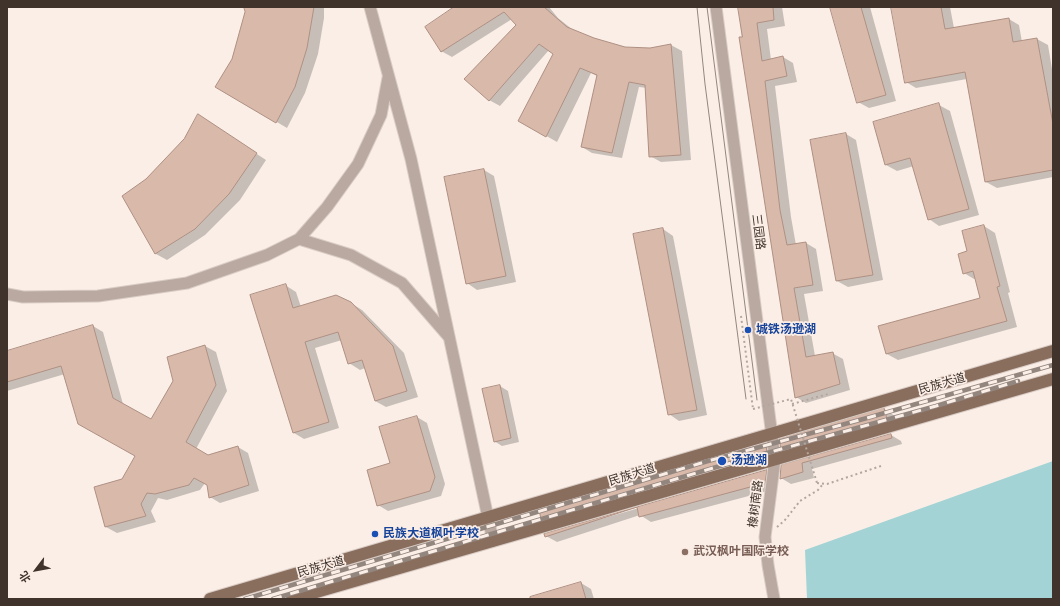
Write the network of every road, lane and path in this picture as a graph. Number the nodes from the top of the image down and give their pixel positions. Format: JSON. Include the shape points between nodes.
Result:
{"nodes":[{"id":1,"x":370,"y":7,"type":"edge"},
{"id":2,"x":716,"y":7,"type":"edge"},
{"id":3,"x":388,"y":75,"type":"junction"},
{"id":4,"x":299,"y":239,"type":"junction"},
{"id":5,"x":7,"y":294,"type":"edge"},
{"id":6,"x":741,"y":316,"type":"dead end"},
{"id":7,"x":449,"y":336,"type":"junction"},
{"id":8,"x":1053,"y":351,"type":"edge"},
{"id":9,"x":1053,"y":378,"type":"edge"},
{"id":10,"x":828,"y":394,"type":"dead end"},
{"id":11,"x":792,"y":404,"type":"junction"},
{"id":12,"x":771,"y":434,"type":"junction"},
{"id":13,"x":774,"y":459,"type":"junction"},
{"id":14,"x":881,"y":466,"type":"dead end"},
{"id":15,"x":824,"y":484,"type":"junction"},
{"id":16,"x":488,"y":518,"type":"junction"},
{"id":17,"x":765,"y":537,"type":"junction"},
{"id":18,"x":493,"y":541,"type":"junction"},
{"id":19,"x":210,"y":599,"type":"edge"},
{"id":20,"x":292,"y":599,"type":"edge"},
{"id":21,"x":774,"y":599,"type":"edge"}],
"edges":[{"from":1,"to":3,"type":"street"},
{"from":2,"to":12,"type":"street","name":"三园路"},
{"from":3,"to":4,"type":"street","via":[[381,115],[358,164],[327,207]]},
{"from":3,"to":7,"type":"street","via":[[411,159]]},
{"from":4,"to":5,"type":"street","via":[[267,255],[187,283],[98,296],[23,297]]},
{"from":4,"to":7,"type":"street","via":[[351,255],[402,283]]},
{"from":6,"to":11,"type":"path","bridge":true,"via":[[753,409],[791,399]]},
{"from":7,"to":16,"type":"street"},
{"from":8,"to":12,"type":"main road","name":"民族大道"},
{"from":9,"to":13,"type":"main road","name":"民族大道"},
{"from":10,"to":11,"type":"path"},
{"from":11,"to":15,"type":"path","bridge":true,"via":[[817,483]]},
{"from":12,"to":13,"type":"street","name":"三园路"},
{"from":12,"to":16,"type":"main road","name":"民族大道"},
{"from":13,"to":17,"type":"street","name":"橡树南路"},
{"from":13,"to":18,"type":"main road","name":"民族大道"},
{"from":14,"to":15,"type":"path"},
{"from":15,"to":17,"type":"path","via":[[800,501],[785,520]]},
{"from":16,"to":18,"type":"street"},
{"from":16,"to":19,"type":"main road","name":"民族大道"},
{"from":17,"to":21,"type":"street","name":"橡树南路"},
{"from":18,"to":20,"type":"main road","name":"民族大道"}]}
